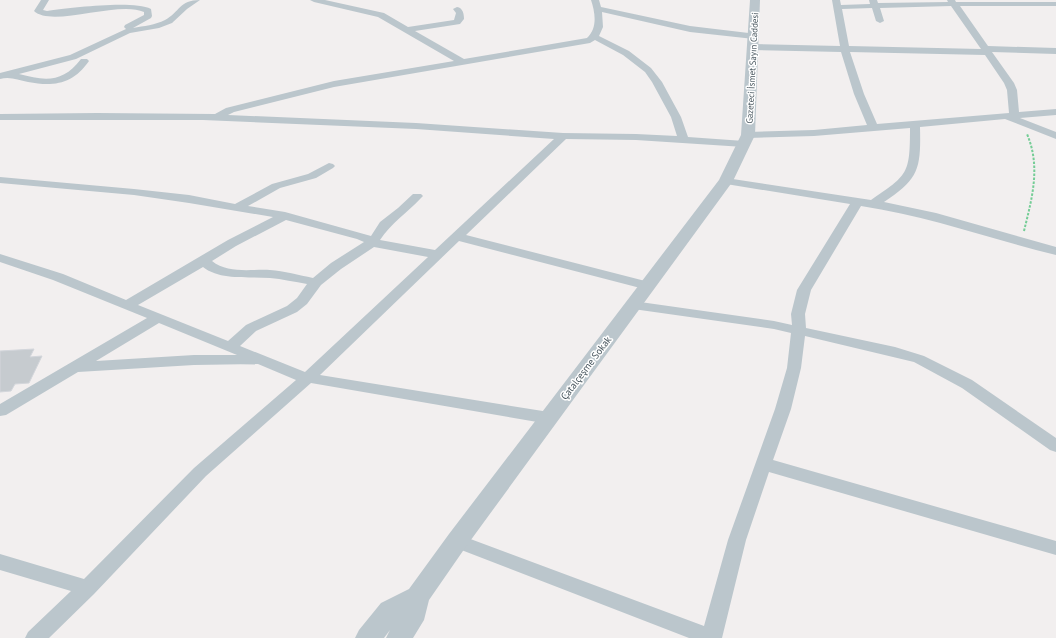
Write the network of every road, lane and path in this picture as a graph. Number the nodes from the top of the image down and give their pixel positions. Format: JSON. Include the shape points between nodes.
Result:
{"nodes":[{"id":1,"x":45,"y":0,"type":"edge"},
{"id":2,"x":196,"y":0,"type":"edge"},
{"id":3,"x":314,"y":0,"type":"edge"},
{"id":4,"x":756,"y":0,"type":"edge"},
{"id":5,"x":953,"y":2,"type":"edge"},
{"id":6,"x":1056,"y":2,"type":"edge"},
{"id":7,"x":874,"y":3,"type":"edge"},
{"id":8,"x":837,"y":4,"type":"edge"},
{"id":9,"x":597,"y":5,"type":"edge"},
{"id":10,"x":457,"y":9,"type":"dead end"},
{"id":11,"x":880,"y":21,"type":"dead end"},
{"id":12,"x":406,"y":30,"type":"junction"},
{"id":13,"x":123,"y":33,"type":"junction"},
{"id":14,"x":594,"y":37,"type":"junction"},
{"id":15,"x":753,"y":41,"type":"junction"},
{"id":16,"x":846,"y":48,"type":"junction"},
{"id":17,"x":987,"y":50,"type":"junction"},
{"id":18,"x":1056,"y":51,"type":"edge"},
{"id":19,"x":84,"y":61,"type":"dead end"},
{"id":20,"x":464,"y":62,"type":"junction"},
{"id":21,"x":4,"y":75,"type":"edge"},
{"id":22,"x":1056,"y":112,"type":"edge"},
{"id":23,"x":1010,"y":116,"type":"junction"},
{"id":24,"x":0,"y":117,"type":"edge"},
{"id":25,"x":216,"y":118,"type":"junction"},
{"id":26,"x":1026,"y":124,"type":"junction"},
{"id":27,"x":915,"y":125,"type":"junction"},
{"id":28,"x":874,"y":128,"type":"junction"},
{"id":29,"x":563,"y":136,"type":"junction"},
{"id":30,"x":1056,"y":136,"type":"edge"},
{"id":31,"x":683,"y":140,"type":"junction"},
{"id":32,"x":746,"y":140,"type":"junction"},
{"id":33,"x":329,"y":166,"type":"dead end"},
{"id":34,"x":0,"y":180,"type":"edge"},
{"id":35,"x":726,"y":181,"type":"junction"},
{"id":36,"x":417,"y":196,"type":"dead end"},
{"id":37,"x":856,"y":202,"type":"junction"},
{"id":38,"x":873,"y":204,"type":"junction"},
{"id":39,"x":236,"y":207,"type":"junction"},
{"id":40,"x":285,"y":216,"type":"junction"},
{"id":41,"x":457,"y":237,"type":"junction"},
{"id":42,"x":1021,"y":241,"type":"junction"},
{"id":43,"x":374,"y":242,"type":"junction"},
{"id":44,"x":1056,"y":251,"type":"edge"},
{"id":45,"x":439,"y":255,"type":"junction"},
{"id":46,"x":0,"y":258,"type":"edge"},
{"id":47,"x":204,"y":260,"type":"junction"},
{"id":48,"x":316,"y":282,"type":"junction"},
{"id":49,"x":648,"y":286,"type":"junction"},
{"id":50,"x":128,"y":305,"type":"junction"},
{"id":51,"x":633,"y":306,"type":"junction"},
{"id":52,"x":158,"y":318,"type":"junction"},
{"id":53,"x":799,"y":330,"type":"junction"},
{"id":54,"x":230,"y":347,"type":"junction"},
{"id":55,"x":259,"y":359,"type":"junction"},
{"id":56,"x":75,"y":367,"type":"junction"},
{"id":57,"x":308,"y":378,"type":"junction"},
{"id":58,"x":0,"y":411,"type":"edge"},
{"id":59,"x":549,"y":418,"type":"junction"},
{"id":60,"x":1054,"y":442,"type":"edge"},
{"id":61,"x":764,"y":464,"type":"junction"},
{"id":62,"x":457,"y":541,"type":"junction"},
{"id":63,"x":1056,"y":548,"type":"edge"},
{"id":64,"x":0,"y":562,"type":"edge"},
{"id":65,"x":87,"y":588,"type":"junction"},
{"id":66,"x":418,"y":596,"type":"junction"},
{"id":67,"x":35,"y":638,"type":"edge"},
{"id":68,"x":368,"y":638,"type":"edge"},
{"id":69,"x":399,"y":638,"type":"edge"},
{"id":70,"x":711,"y":638,"type":"edge"}],
"edges":[{"from":1,"to":13,"type":"street","via":[[38,11],[46,14],[121,4],[145,8],[148,16],[125,29]]},
{"from":2,"to":13,"type":"street","via":[[184,6],[169,21]]},
{"from":3,"to":12,"type":"street","via":[[381,15]]},
{"from":4,"to":15,"type":"street","name":"Gazeteci İsmet Sayın Caddesi"},
{"from":5,"to":6,"type":"street"},
{"from":5,"to":7,"type":"street"},
{"from":5,"to":17,"type":"street"},
{"from":7,"to":8,"type":"street"},
{"from":7,"to":11,"type":"street"},
{"from":8,"to":16,"type":"street"},
{"from":9,"to":14,"type":"street","via":[[599,24]]},
{"from":9,"to":15,"type":"street","via":[[690,29]]},
{"from":10,"to":12,"type":"street","via":[[460,13],[458,22]]},
{"from":12,"to":20,"type":"street"},
{"from":13,"to":21,"type":"street","via":[[83,53]]},
{"from":14,"to":20,"type":"street","via":[[590,40]]},
{"from":14,"to":31,"type":"street","via":[[616,46],[653,76],[682,128]]},
{"from":15,"to":16,"type":"street"},
{"from":15,"to":32,"type":"street","name":"Gazeteci İsmet Sayın Caddesi"},
{"from":16,"to":17,"type":"street"},
{"from":16,"to":28,"type":"street","via":[[866,112]]},
{"from":17,"to":18,"type":"street"},
{"from":17,"to":23,"type":"street","via":[[1010,83]]},
{"from":19,"to":21,"type":"street","via":[[74,74],[61,80],[46,82]]},
{"from":20,"to":25,"type":"street","via":[[334,84],[230,110]]},
{"from":22,"to":23,"type":"street"},
{"from":23,"to":26,"type":"street"},
{"from":23,"to":27,"type":"street"},
{"from":24,"to":25,"type":"street"},
{"from":25,"to":29,"type":"street","via":[[416,126]]},
{"from":26,"to":30,"type":"street"},
{"from":26,"to":42,"type":"path","via":[[1025,131],[1033,148],[1035,160],[1031,199]]},
{"from":27,"to":28,"type":"street"},
{"from":27,"to":38,"type":"street","via":[[915,152],[909,175]]},
{"from":28,"to":32,"type":"street"},
{"from":29,"to":31,"type":"street"},
{"from":29,"to":41,"type":"street"},
{"from":31,"to":32,"type":"street"},
{"from":32,"to":35,"type":"street","name":"Çatalçeşme Sokak"},
{"from":33,"to":39,"type":"street","via":[[312,176],[276,186]]},
{"from":34,"to":39,"type":"street","via":[[141,193]]},
{"from":35,"to":37,"type":"street"},
{"from":35,"to":49,"type":"street","name":"Çatalçeşme Sokak"},
{"from":36,"to":43,"type":"street","via":[[384,225]]},
{"from":37,"to":38,"type":"street"},
{"from":37,"to":53,"type":"street","via":[[804,290],[798,314]]},
{"from":38,"to":42,"type":"street","via":[[932,216]]},
{"from":39,"to":40,"type":"street"},
{"from":40,"to":43,"type":"street","via":[[343,230]]},
{"from":40,"to":47,"type":"street"},
{"from":41,"to":45,"type":"street"},
{"from":41,"to":49,"type":"street"},
{"from":42,"to":44,"type":"street"},
{"from":43,"to":45,"type":"street"},
{"from":43,"to":48,"type":"street"},
{"from":45,"to":57,"type":"street"},
{"from":46,"to":50,"type":"street","via":[[58,277]]},
{"from":47,"to":48,"type":"street","via":[[214,269],[232,274],[271,274]]},
{"from":47,"to":50,"type":"street"},
{"from":48,"to":54,"type":"street","via":[[302,302],[256,325]]},
{"from":49,"to":51,"type":"street","name":"Çatalçeşme Sokak"},
{"from":50,"to":52,"type":"street"},
{"from":51,"to":53,"type":"street"},
{"from":51,"to":59,"type":"street","name":"Çatalçeşme Sokak"},
{"from":52,"to":54,"type":"street"},
{"from":52,"to":56,"type":"street"},
{"from":53,"to":60,"type":"street","via":[[919,359],[967,384]]},
{"from":53,"to":61,"type":"street","via":[[794,368]]},
{"from":54,"to":55,"type":"street"},
{"from":55,"to":56,"type":"street"},
{"from":55,"to":57,"type":"street"},
{"from":56,"to":58,"type":"street"},
{"from":57,"to":59,"type":"street"},
{"from":57,"to":65,"type":"street","via":[[186,486]]},
{"from":59,"to":62,"type":"street","name":"Çatalçeşme Sokak"},
{"from":61,"to":63,"type":"street"},
{"from":61,"to":70,"type":"street","via":[[737,540]]},
{"from":62,"to":66,"type":"street","name":"Çatalçeşme Sokak"},
{"from":62,"to":70,"type":"street"},
{"from":64,"to":65,"type":"street"},
{"from":65,"to":67,"type":"street"},
{"from":66,"to":68,"type":"street","via":[[390,611]]},
{"from":66,"to":69,"type":"street","via":[[411,620]]}]}
